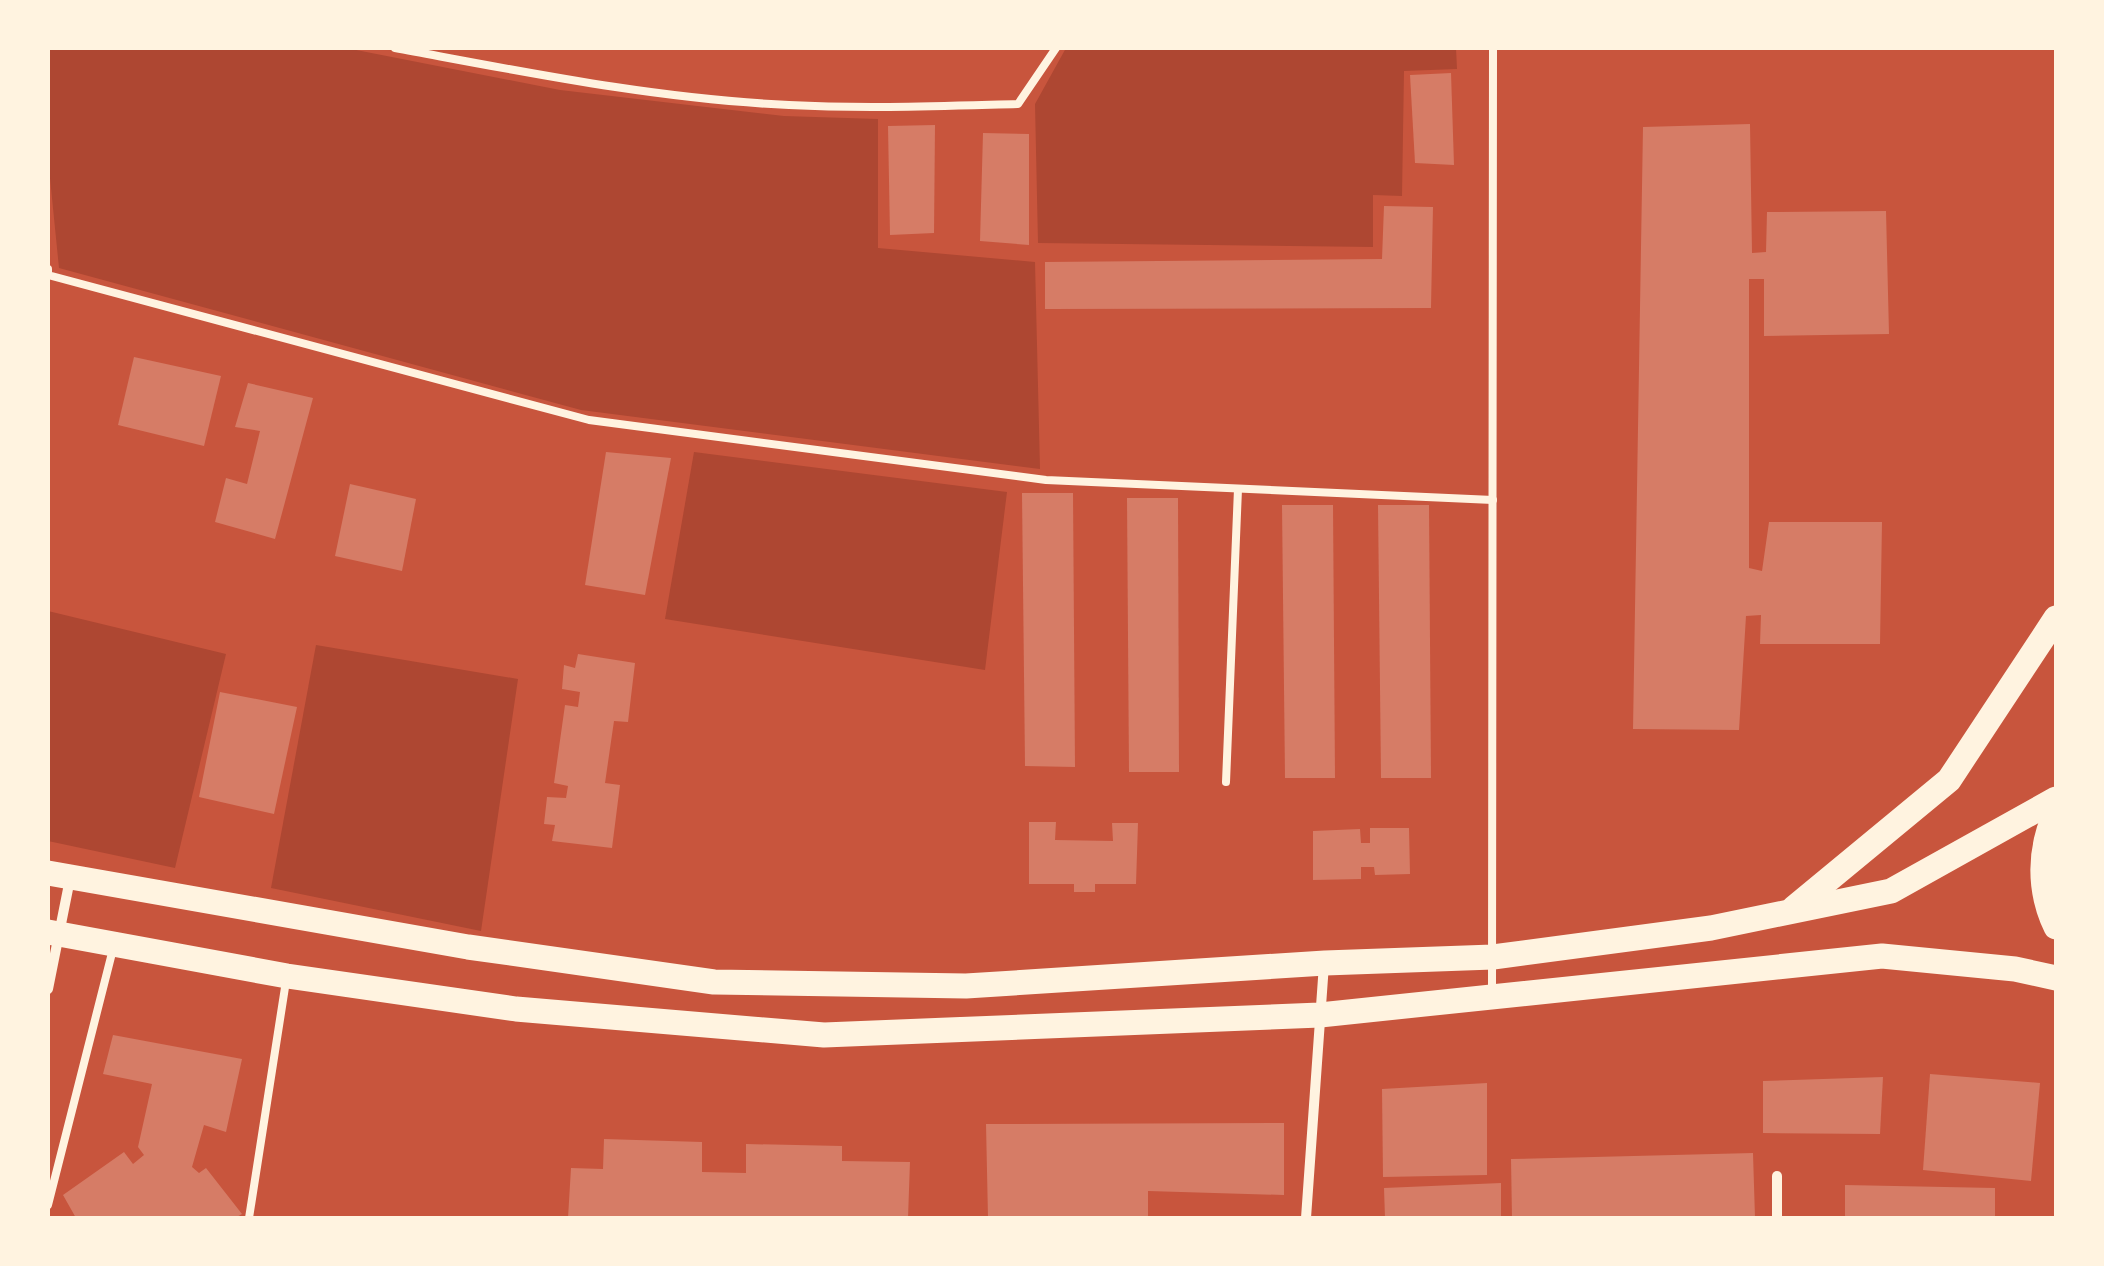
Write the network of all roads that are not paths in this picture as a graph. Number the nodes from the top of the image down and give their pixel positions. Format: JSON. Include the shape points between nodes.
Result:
{"nodes":[{"id":1,"x":395,"y":48,"type":"edge"},
{"id":2,"x":1056,"y":48,"type":"edge"},
{"id":3,"x":1493,"y":48,"type":"edge"},
{"id":4,"x":48,"y":269,"type":"edge"},
{"id":5,"x":1238,"y":489,"type":"junction"},
{"id":6,"x":1493,"y":500,"type":"junction"},
{"id":7,"x":2056,"y":618,"type":"edge"},
{"id":8,"x":1226,"y":782,"type":"dead end"},
{"id":9,"x":2056,"y":800,"type":"edge"},
{"id":10,"x":2056,"y":812,"type":"edge"},
{"id":11,"x":59,"y":876,"type":"edge"},
{"id":12,"x":1790,"y":911,"type":"junction"},
{"id":13,"x":2056,"y":927,"type":"edge"},
{"id":14,"x":53,"y":933,"type":"edge"},
{"id":15,"x":114,"y":945,"type":"junction"},
{"id":16,"x":1493,"y":957,"type":"junction"},
{"id":17,"x":1324,"y":963,"type":"junction"},
{"id":18,"x":287,"y":976,"type":"junction"},
{"id":19,"x":2056,"y":978,"type":"edge"},
{"id":20,"x":48,"y":990,"type":"edge"},
{"id":21,"x":1492,"y":996,"type":"junction"},
{"id":22,"x":1320,"y":1014,"type":"junction"},
{"id":23,"x":1777,"y":1176,"type":"dead end"},
{"id":24,"x":48,"y":1205,"type":"edge"},
{"id":25,"x":250,"y":1218,"type":"edge"},
{"id":26,"x":1306,"y":1218,"type":"edge"},
{"id":27,"x":1777,"y":1218,"type":"edge"}],
"edges":[{"from":1,"to":2,"type":"lane","via":[[570,80],[784,105],[920,107],[1018,104]]},
{"from":3,"to":6,"type":"lane"},
{"from":4,"to":5,"type":"lane","via":[[48,275],[589,420],[1046,480]]},
{"from":5,"to":6,"type":"lane"},
{"from":5,"to":8,"type":"lane"},
{"from":6,"to":16,"type":"lane"},
{"from":7,"to":12,"type":"main road","via":[[1949,780]]},
{"from":9,"to":12,"type":"main road","via":[[1891,891]]},
{"from":10,"to":13,"type":"main road","via":[[2042,869]]},
{"from":11,"to":14,"type":"street"},
{"from":11,"to":17,"type":"main road","via":[[714,982],[966,986]]},
{"from":12,"to":16,"type":"main road"},
{"from":14,"to":15,"type":"main road"},
{"from":14,"to":20,"type":"street"},
{"from":15,"to":18,"type":"main road"},
{"from":15,"to":24,"type":"lane"},
{"from":16,"to":17,"type":"main road"},
{"from":16,"to":21,"type":"lane"},
{"from":17,"to":22,"type":"street"},
{"from":18,"to":22,"type":"main road","via":[[516,1009],[824,1035]]},
{"from":18,"to":25,"type":"lane"},
{"from":19,"to":21,"type":"main road","via":[[1882,956]]},
{"from":21,"to":22,"type":"main road"},
{"from":22,"to":26,"type":"street"},
{"from":23,"to":27,"type":"street"}]}
